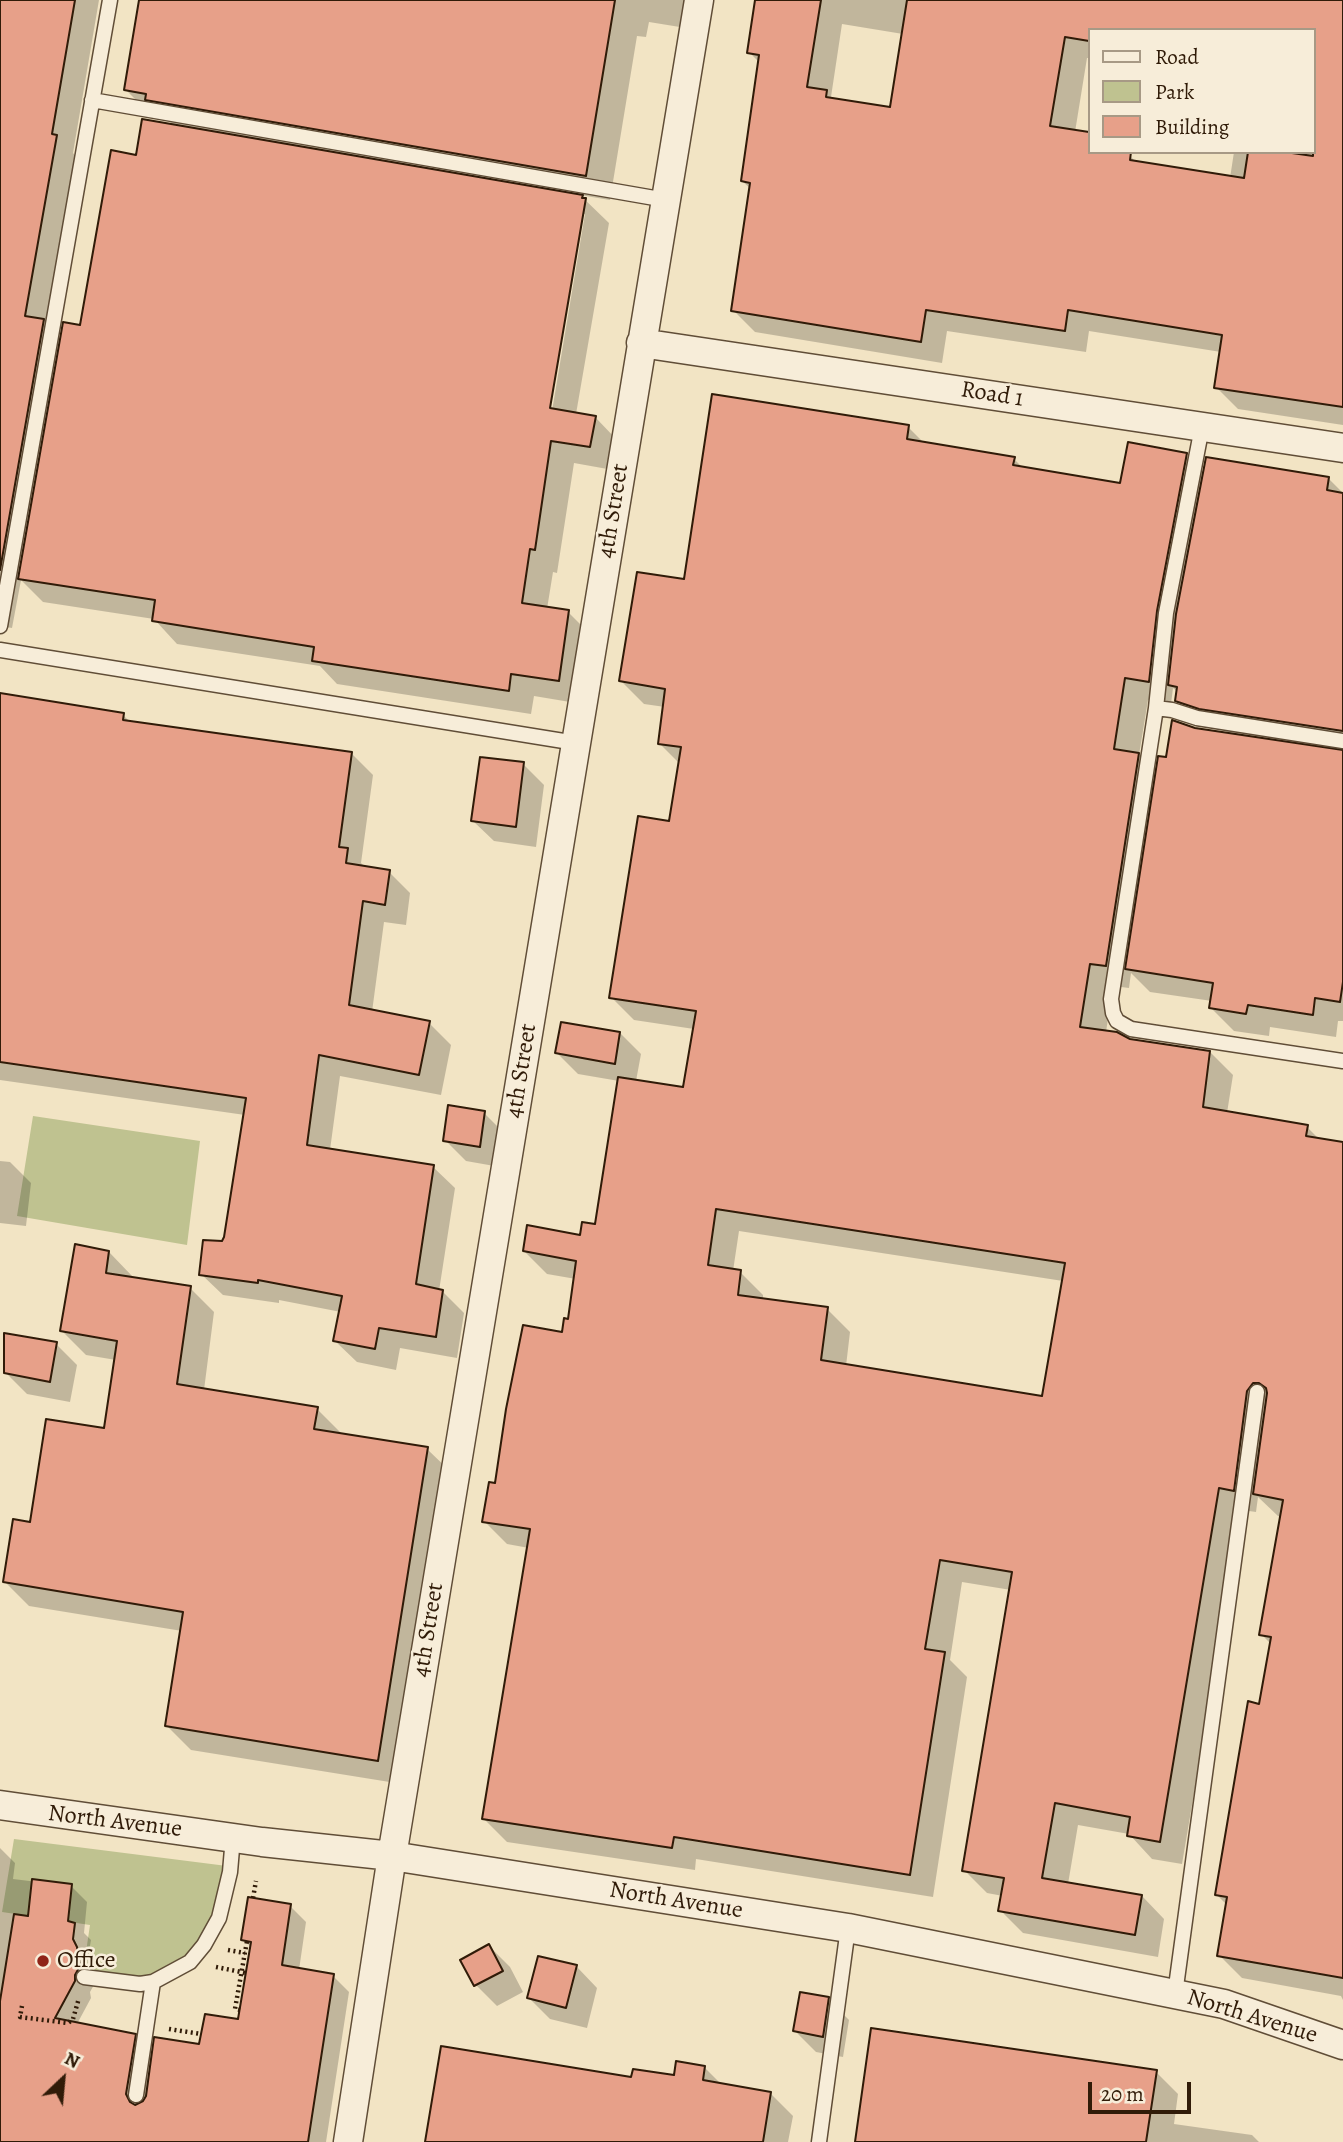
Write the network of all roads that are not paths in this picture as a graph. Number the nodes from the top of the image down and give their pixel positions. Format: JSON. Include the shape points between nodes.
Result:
{"nodes":[{"id":1,"x":110,"y":0,"type":"edge"},
{"id":2,"x":699,"y":0,"type":"edge"},
{"id":3,"x":92,"y":100,"type":"junction"},
{"id":4,"x":666,"y":200,"type":"junction"},
{"id":5,"x":641,"y":343,"type":"junction"},
{"id":6,"x":1202,"y":427,"type":"junction"},
{"id":7,"x":1343,"y":448,"type":"edge"},
{"id":8,"x":0,"y":626,"type":"edge"},
{"id":9,"x":0,"y":650,"type":"edge"},
{"id":10,"x":1156,"y":708,"type":"junction"},
{"id":11,"x":1343,"y":741,"type":"edge"},
{"id":12,"x":576,"y":743,"type":"junction"},
{"id":13,"x":1343,"y":1061,"type":"edge"},
{"id":14,"x":1257,"y":1392,"type":"dead end"},
{"id":15,"x":0,"y":1805,"type":"edge"},
{"id":16,"x":233,"y":1837,"type":"junction"},
{"id":17,"x":392,"y":1856,"type":"junction"},
{"id":18,"x":848,"y":1928,"type":"junction"},
{"id":19,"x":85,"y":1977,"type":"road end"},
{"id":20,"x":153,"y":1982,"type":"junction"},
{"id":21,"x":1175,"y":1994,"type":"junction"},
{"id":22,"x":1343,"y":2045,"type":"edge"},
{"id":23,"x":136,"y":2095,"type":"dead end"},
{"id":24,"x":348,"y":2142,"type":"edge"},
{"id":25,"x":819,"y":2142,"type":"edge"}],
"edges":[{"from":1,"to":3,"type":"lane"},
{"from":2,"to":4,"type":"street","name":"4th Street"},
{"from":3,"to":4,"type":"lane"},
{"from":3,"to":8,"type":"lane"},
{"from":4,"to":5,"type":"street","name":"4th Street"},
{"from":5,"to":6,"type":"street","name":"Road 1"},
{"from":5,"to":12,"type":"street","name":"4th Street"},
{"from":6,"to":7,"type":"street","name":"Road 1"},
{"from":6,"to":10,"type":"lane","via":[[1166,613]]},
{"from":9,"to":12,"type":"lane"},
{"from":10,"to":11,"type":"lane"},
{"from":10,"to":13,"type":"lane","via":[[1111,999],[1117,1021],[1131,1029]]},
{"from":12,"to":17,"type":"street","name":"4th Street"},
{"from":14,"to":21,"type":"lane"},
{"from":15,"to":16,"type":"street","name":"North Avenue"},
{"from":16,"to":17,"type":"street","name":"North Avenue"},
{"from":16,"to":20,"type":"lane","via":[[219,1918],[190,1962]]},
{"from":17,"to":18,"type":"street","name":"North Avenue"},
{"from":17,"to":24,"type":"street","name":"4th Street"},
{"from":18,"to":21,"type":"street","name":"North Avenue"},
{"from":18,"to":25,"type":"lane"},
{"from":19,"to":20,"type":"lane"},
{"from":20,"to":23,"type":"lane"},
{"from":21,"to":22,"type":"street","name":"North Avenue","via":[[1224,2004]]}]}
